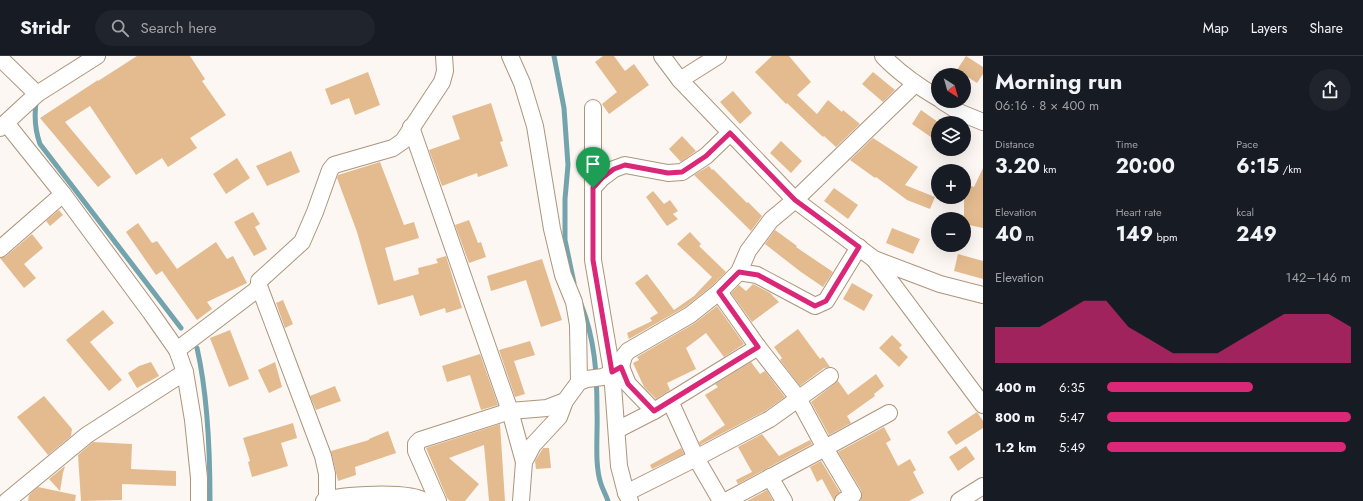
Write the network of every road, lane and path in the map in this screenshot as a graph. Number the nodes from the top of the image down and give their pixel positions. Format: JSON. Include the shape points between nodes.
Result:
{"nodes":[{"id":1,"x":97,"y":56,"type":"edge"},
{"id":2,"x":444,"y":56,"type":"edge"},
{"id":3,"x":510,"y":56,"type":"edge"},
{"id":4,"x":662,"y":56,"type":"edge"},
{"id":5,"x":718,"y":56,"type":"edge"},
{"id":6,"x":0,"y":58,"type":"edge"},
{"id":7,"x":893,"y":60,"type":"edge"},
{"id":8,"x":680,"y":80,"type":"junction"},
{"id":9,"x":915,"y":84,"type":"junction"},
{"id":10,"x":37,"y":94,"type":"junction"},
{"id":11,"x":931,"y":94,"type":"edge"},
{"id":12,"x":593,"y":108,"type":"dead end"},
{"id":13,"x":953,"y":108,"type":"edge"},
{"id":14,"x":983,"y":122,"type":"edge"},
{"id":15,"x":3,"y":126,"type":"edge"},
{"id":16,"x":411,"y":127,"type":"junction"},
{"id":17,"x":730,"y":133,"type":"junction"},
{"id":18,"x":593,"y":188,"type":"junction"},
{"id":19,"x":63,"y":194,"type":"junction"},
{"id":20,"x":795,"y":200,"type":"junction"},
{"id":21,"x":859,"y":247,"type":"junction"},
{"id":22,"x":0,"y":249,"type":"edge"},
{"id":23,"x":874,"y":259,"type":"junction"},
{"id":24,"x":739,"y":272,"type":"junction"},
{"id":25,"x":259,"y":286,"type":"junction"},
{"id":26,"x":719,"y":292,"type":"junction"},
{"id":27,"x":983,"y":295,"type":"edge"},
{"id":28,"x":758,"y":347,"type":"junction"},
{"id":29,"x":177,"y":350,"type":"junction"},
{"id":30,"x":185,"y":372,"type":"junction"},
{"id":31,"x":612,"y":372,"type":"junction"},
{"id":32,"x":830,"y":376,"type":"dead end"},
{"id":33,"x":583,"y":380,"type":"junction"},
{"id":34,"x":798,"y":398,"type":"junction"},
{"id":35,"x":565,"y":401,"type":"junction"},
{"id":36,"x":670,"y":401,"type":"junction"},
{"id":37,"x":983,"y":405,"type":"edge"},
{"id":38,"x":510,"y":411,"type":"junction"},
{"id":39,"x":654,"y":411,"type":"junction"},
{"id":40,"x":889,"y":414,"type":"dead end"},
{"id":41,"x":617,"y":430,"type":"junction"},
{"id":42,"x":825,"y":448,"type":"junction"},
{"id":43,"x":696,"y":458,"type":"junction"},
{"id":44,"x":524,"y":462,"type":"junction"},
{"id":45,"x":770,"y":477,"type":"junction"},
{"id":46,"x":983,"y":486,"type":"edge"},
{"id":47,"x":628,"y":497,"type":"edge"},
{"id":48,"x":851,"y":499,"type":"edge"},
{"id":49,"x":326,"y":500,"type":"edge"},
{"id":50,"x":7,"y":501,"type":"edge"},
{"id":51,"x":199,"y":501,"type":"edge"},
{"id":52,"x":424,"y":501,"type":"edge"},
{"id":53,"x":438,"y":501,"type":"edge"},
{"id":54,"x":521,"y":501,"type":"edge"},
{"id":55,"x":721,"y":501,"type":"edge"},
{"id":56,"x":726,"y":501,"type":"edge"},
{"id":57,"x":784,"y":501,"type":"edge"},
{"id":58,"x":959,"y":501,"type":"edge"}],
"edges":[{"from":1,"to":10,"type":"street"},
{"from":2,"to":16,"type":"street","via":[[445,71],[442,82]]},
{"from":3,"to":33,"type":"street","via":[[522,83],[535,126],[552,229],[563,274],[574,302]]},
{"from":4,"to":8,"type":"street"},
{"from":5,"to":8,"type":"street"},
{"from":6,"to":10,"type":"street"},
{"from":7,"to":9,"type":"street"},
{"from":8,"to":17,"type":"street"},
{"from":9,"to":11,"type":"street"},
{"from":9,"to":20,"type":"street"},
{"from":10,"to":15,"type":"street"},
{"from":12,"to":18,"type":"street"},
{"from":13,"to":14,"type":"street"},
{"from":15,"to":19,"type":"street"},
{"from":16,"to":25,"type":"street","via":[[403,141],[393,148],[334,165],[302,242],[259,281]]},
{"from":16,"to":38,"type":"street"},
{"from":17,"to":18,"type":"street","via":[[706,156],[682,172],[668,173],[625,165],[614,169]]},
{"from":17,"to":20,"type":"street"},
{"from":18,"to":31,"type":"street","via":[[593,260]]},
{"from":19,"to":22,"type":"street"},
{"from":19,"to":29,"type":"street"},
{"from":20,"to":21,"type":"street"},
{"from":20,"to":24,"type":"street","via":[[771,220],[748,251]]},
{"from":21,"to":23,"type":"street"},
{"from":21,"to":24,"type":"street","via":[[826,301],[815,306],[758,275]]},
{"from":23,"to":27,"type":"street","via":[[940,284]]},
{"from":23,"to":37,"type":"street"},
{"from":24,"to":26,"type":"street"},
{"from":25,"to":29,"type":"street"},
{"from":25,"to":49,"type":"street","via":[[323,456]]},
{"from":26,"to":28,"type":"street"},
{"from":26,"to":31,"type":"street","via":[[690,315],[628,351]]},
{"from":28,"to":34,"type":"street"},
{"from":28,"to":36,"type":"street"},
{"from":29,"to":30,"type":"street"},
{"from":30,"to":50,"type":"street","via":[[87,435]]},
{"from":30,"to":51,"type":"street","via":[[193,420]]},
{"from":31,"to":33,"type":"street"},
{"from":31,"to":39,"type":"street","via":[[628,384]]},
{"from":31,"to":41,"type":"street"},
{"from":32,"to":34,"type":"street"},
{"from":33,"to":35,"type":"street"},
{"from":34,"to":42,"type":"street"},
{"from":34,"to":43,"type":"street","via":[[770,419]]},
{"from":35,"to":38,"type":"street","via":[[547,408]]},
{"from":35,"to":44,"type":"street","via":[[559,417],[533,445]]},
{"from":36,"to":39,"type":"street"},
{"from":36,"to":43,"type":"street"},
{"from":38,"to":44,"type":"street"},
{"from":38,"to":53,"type":"street","via":[[420,440],[416,444],[416,451]]},
{"from":39,"to":41,"type":"street"},
{"from":40,"to":42,"type":"street"},
{"from":41,"to":47,"type":"street","via":[[619,466]]},
{"from":42,"to":45,"type":"street"},
{"from":42,"to":48,"type":"street"},
{"from":43,"to":47,"type":"street"},
{"from":43,"to":55,"type":"street"},
{"from":44,"to":54,"type":"street"},
{"from":45,"to":56,"type":"street"},
{"from":45,"to":57,"type":"street"},
{"from":46,"to":58,"type":"street"},
{"from":49,"to":52,"type":"street","via":[[350,496],[399,495]]}]}
